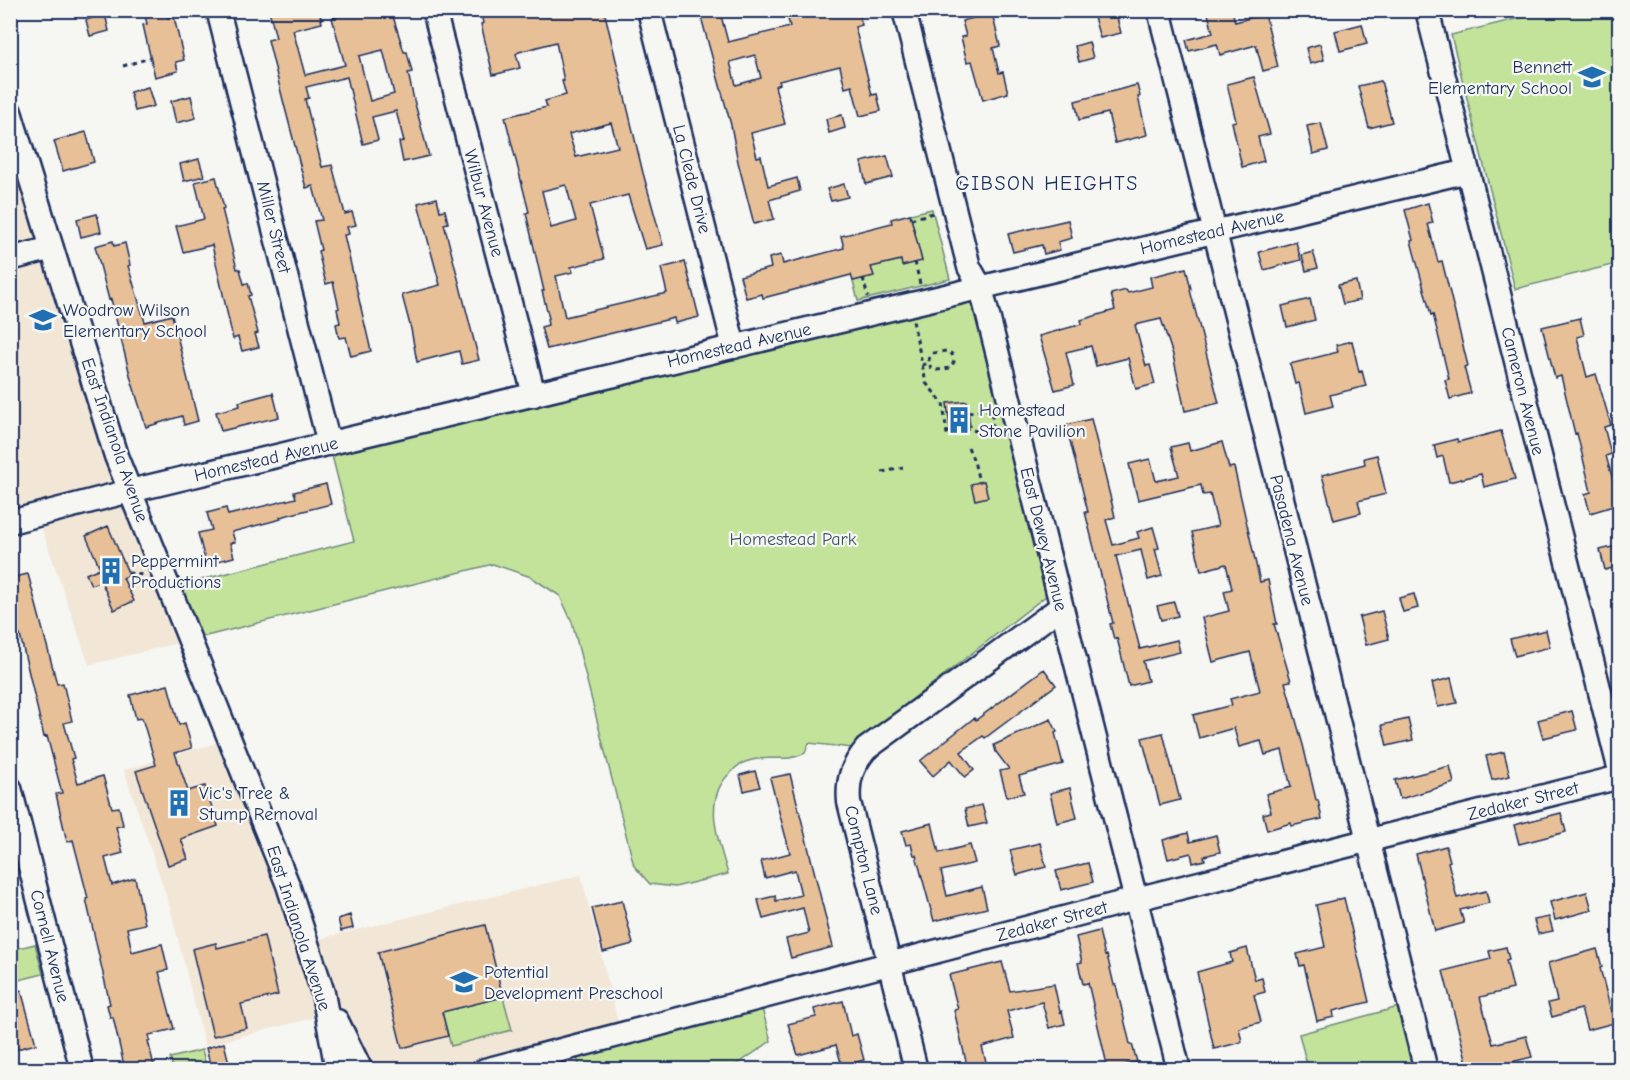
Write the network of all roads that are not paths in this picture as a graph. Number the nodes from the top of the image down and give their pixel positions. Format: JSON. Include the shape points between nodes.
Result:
{"nodes":[{"id":1,"x":218,"y":10,"type":"edge"},
{"id":2,"x":434,"y":10,"type":"edge"},
{"id":3,"x":649,"y":10,"type":"edge"},
{"id":4,"x":904,"y":10,"type":"edge"},
{"id":5,"x":1159,"y":10,"type":"edge"},
{"id":6,"x":1427,"y":10,"type":"edge"},
{"id":7,"x":11,"y":113,"type":"edge"},
{"id":8,"x":1468,"y":171,"type":"junction"},
{"id":9,"x":1215,"y":232,"type":"junction"},
{"id":10,"x":52,"y":248,"type":"junction"},
{"id":11,"x":10,"y":259,"type":"edge"},
{"id":12,"x":981,"y":288,"type":"junction"},
{"id":13,"x":734,"y":347,"type":"junction"},
{"id":14,"x":534,"y":395,"type":"junction"},
{"id":15,"x":328,"y":444,"type":"junction"},
{"id":16,"x":130,"y":491,"type":"junction"},
{"id":17,"x":10,"y":522,"type":"edge"},
{"id":18,"x":1061,"y":608,"type":"junction"},
{"id":19,"x":1620,"y":771,"type":"edge"},
{"id":20,"x":1620,"y":777,"type":"edge"},
{"id":21,"x":10,"y":788,"type":"edge"},
{"id":22,"x":1368,"y":840,"type":"junction"},
{"id":23,"x":1136,"y":899,"type":"junction"},
{"id":24,"x":890,"y":963,"type":"junction"},
{"id":25,"x":323,"y":993,"type":"junction"},
{"id":26,"x":82,"y":1070,"type":"edge"},
{"id":27,"x":337,"y":1070,"type":"edge"},
{"id":28,"x":360,"y":1070,"type":"edge"},
{"id":29,"x":485,"y":1070,"type":"edge"},
{"id":30,"x":916,"y":1070,"type":"edge"},
{"id":31,"x":1179,"y":1070,"type":"edge"},
{"id":32,"x":1426,"y":1070,"type":"edge"}],
"edges":[{"from":1,"to":15,"type":"street","name":"Miller Street"},
{"from":2,"to":14,"type":"street","name":"Wilbur Avenue"},
{"from":3,"to":13,"type":"street","name":"La Clede Drive"},
{"from":4,"to":12,"type":"street","name":"East Dewey Avenue","via":[[969,267]]},
{"from":5,"to":9,"type":"street","name":"Pasadena Avenue"},
{"from":6,"to":8,"type":"street","name":"Cameron Avenue"},
{"from":7,"to":10,"type":"street","name":"East Indianola Avenue"},
{"from":8,"to":9,"type":"street","name":"Homestead Avenue"},
{"from":8,"to":19,"type":"street","name":"Cameron Avenue"},
{"from":9,"to":12,"type":"street","name":"Homestead Avenue"},
{"from":9,"to":22,"type":"street","name":"Pasadena Avenue"},
{"from":10,"to":11,"type":"street"},
{"from":10,"to":16,"type":"street","name":"East Indianola Avenue"},
{"from":12,"to":13,"type":"street","name":"Homestead Avenue"},
{"from":12,"to":18,"type":"street","name":"East Dewey Avenue"},
{"from":13,"to":14,"type":"street","name":"Homestead Avenue"},
{"from":14,"to":15,"type":"street","name":"Homestead Avenue"},
{"from":15,"to":16,"type":"street","name":"Homestead Avenue"},
{"from":16,"to":17,"type":"street","name":"Homestead Avenue"},
{"from":16,"to":25,"type":"street","name":"East Indianola Avenue","via":[[278,858]]},
{"from":18,"to":23,"type":"street","name":"East Dewey Avenue"},
{"from":18,"to":24,"type":"street","name":"Compton Lane","via":[[866,749],[855,762],[848,788],[849,802]]},
{"from":20,"to":22,"type":"street","name":"Zedaker Street"},
{"from":21,"to":26,"type":"street","name":"Cornell Avenue"},
{"from":22,"to":23,"type":"street","name":"Zedaker Street"},
{"from":22,"to":32,"type":"street","name":"Pasadena Avenue"},
{"from":23,"to":24,"type":"street","name":"Zedaker Street"},
{"from":23,"to":31,"type":"street","name":"East Dewey Avenue"},
{"from":24,"to":29,"type":"street","name":"Zedaker Street"},
{"from":24,"to":30,"type":"street","name":"Compton Lane"},
{"from":25,"to":27,"type":"street","name":"East Indianola Avenue"},
{"from":25,"to":28,"type":"street"}]}
